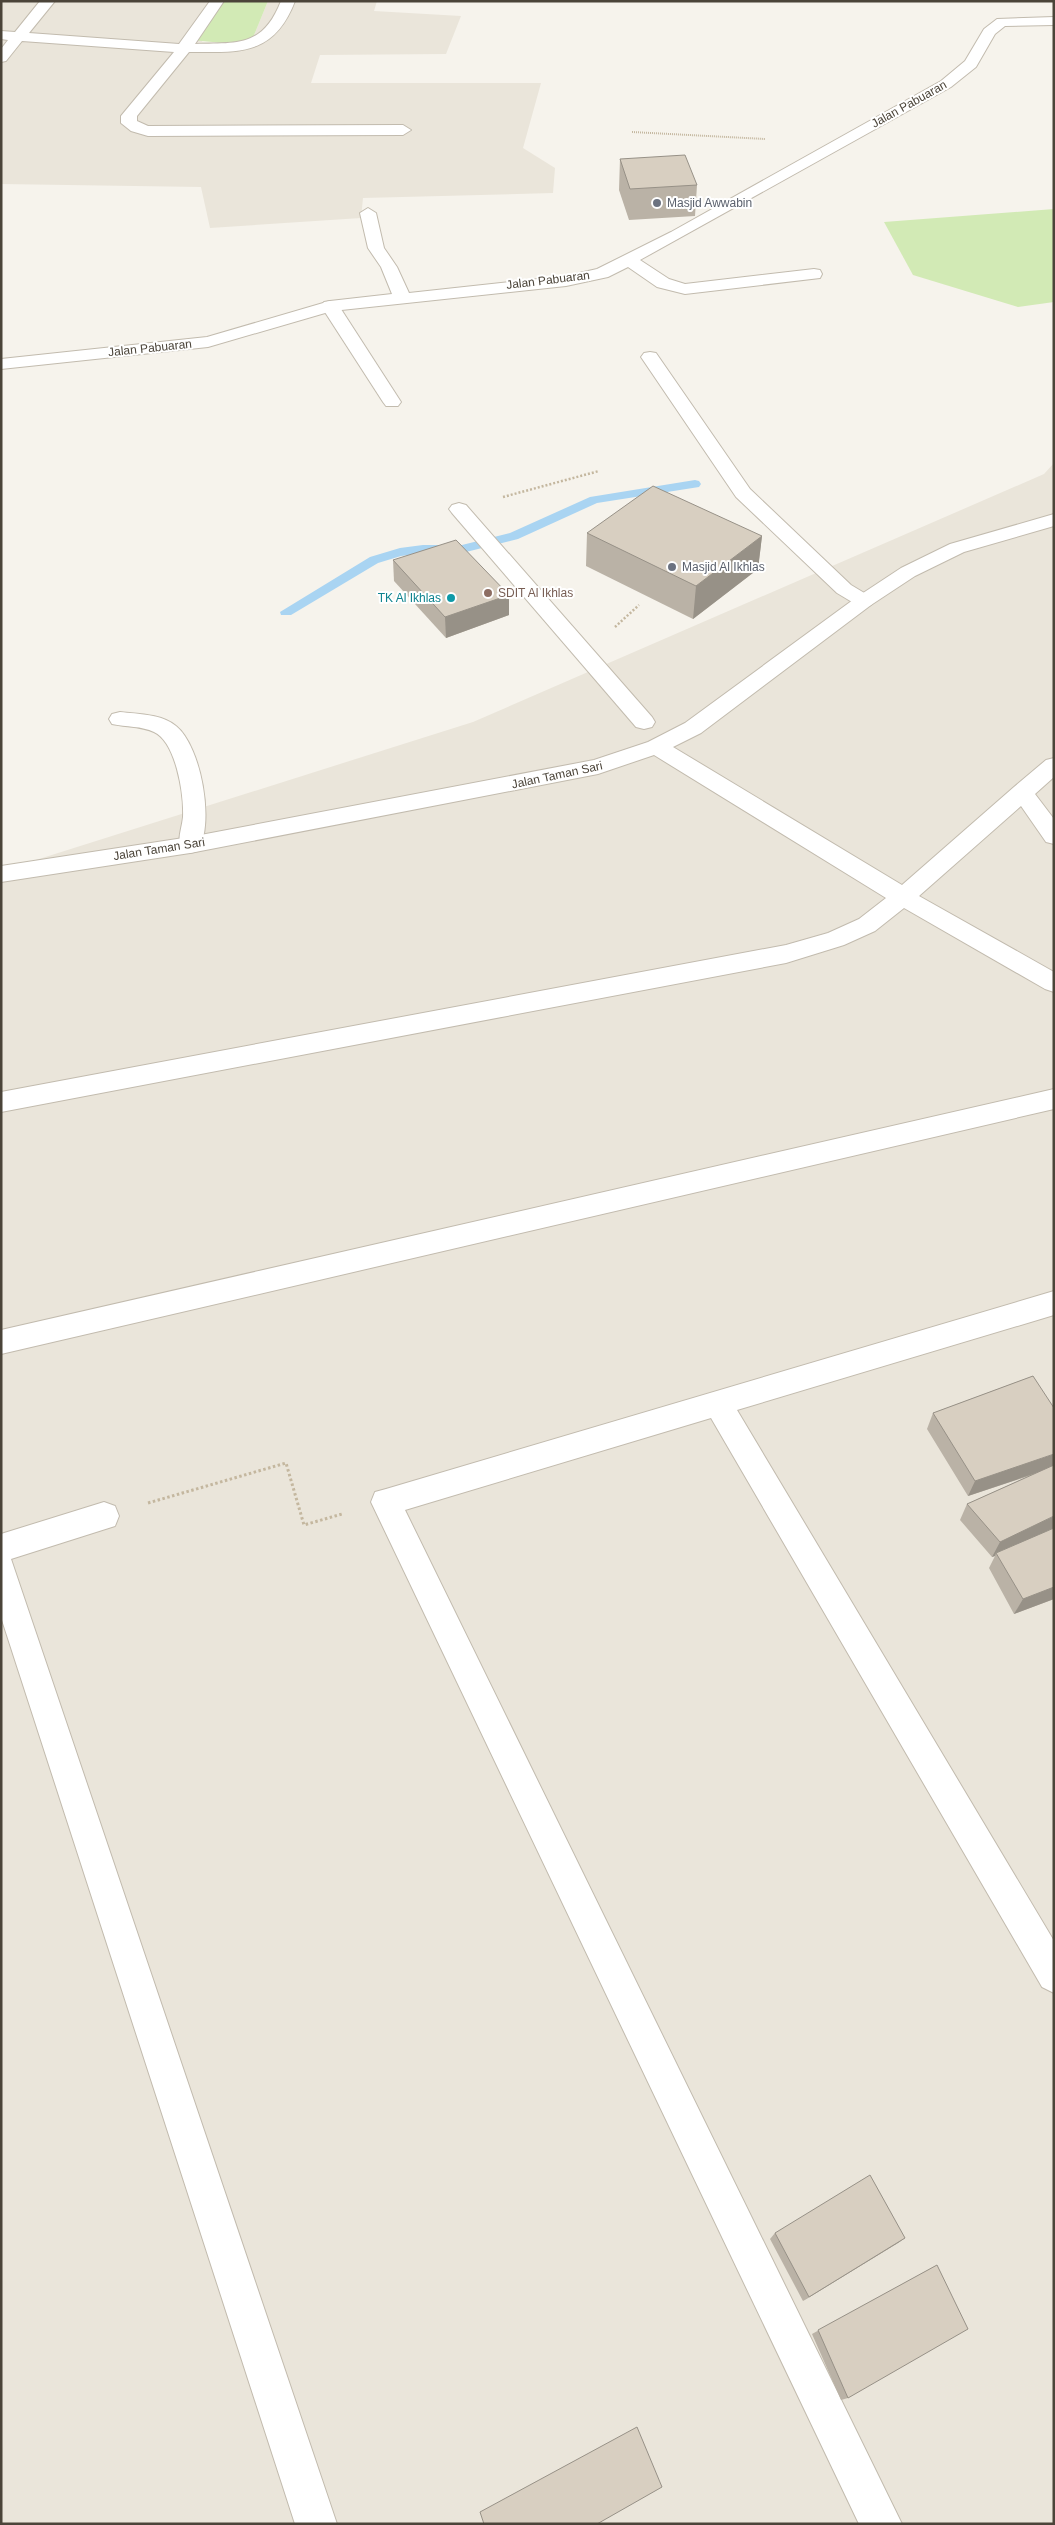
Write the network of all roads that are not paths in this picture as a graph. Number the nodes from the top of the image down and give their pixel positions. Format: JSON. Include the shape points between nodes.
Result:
{"nodes":[{"id":1,"x":48,"y":1,"type":"edge"},
{"id":2,"x":217,"y":1,"type":"edge"},
{"id":3,"x":288,"y":1,"type":"edge"},
{"id":4,"x":1054,"y":21,"type":"edge"},
{"id":5,"x":1,"y":35,"type":"edge"},
{"id":6,"x":19,"y":36,"type":"junction"},
{"id":7,"x":184,"y":48,"type":"junction"},
{"id":8,"x":1,"y":58,"type":"edge"},
{"id":9,"x":403,"y":130,"type":"dead end"},
{"id":10,"x":368,"y":212,"type":"dead end"},
{"id":11,"x":629,"y":260,"type":"junction"},
{"id":12,"x":814,"y":274,"type":"dead end"},
{"id":13,"x":403,"y":299,"type":"junction"},
{"id":14,"x":330,"y":306,"type":"junction"},
{"id":15,"x":650,"y":357,"type":"dead end"},
{"id":16,"x":1,"y":364,"type":"edge"},
{"id":17,"x":392,"y":402,"type":"dead end"},
{"id":18,"x":459,"y":508,"type":"road end"},
{"id":19,"x":1054,"y":520,"type":"edge"},
{"id":20,"x":864,"y":601,"type":"junction"},
{"id":21,"x":120,"y":719,"type":"dead end"},
{"id":22,"x":644,"y":722,"type":"dead end"},
{"id":23,"x":656,"y":747,"type":"junction"},
{"id":24,"x":1054,"y":765,"type":"edge"},
{"id":25,"x":1022,"y":792,"type":"junction"},
{"id":26,"x":1054,"y":836,"type":"edge"},
{"id":27,"x":190,"y":845,"type":"junction"},
{"id":28,"x":1,"y":874,"type":"edge"},
{"id":29,"x":903,"y":897,"type":"junction"},
{"id":30,"x":1054,"y":983,"type":"edge"},
{"id":31,"x":1054,"y":1100,"type":"edge"},
{"id":32,"x":1,"y":1102,"type":"edge"},
{"id":33,"x":1049,"y":1312,"type":"edge"},
{"id":34,"x":1,"y":1342,"type":"edge"},
{"id":35,"x":717,"y":1402,"type":"junction"},
{"id":36,"x":104,"y":1516,"type":"road end"},
{"id":37,"x":1,"y":1548,"type":"edge"},
{"id":38,"x":1,"y":1570,"type":"edge"},
{"id":39,"x":1054,"y":1975,"type":"edge"},
{"id":40,"x":316,"y":2524,"type":"edge"},
{"id":41,"x":881,"y":2524,"type":"edge"}],
"edges":[{"from":1,"to":6,"type":"street"},
{"from":2,"to":7,"type":"street"},
{"from":3,"to":7,"type":"street","via":[[283,15],[263,39],[252,44]]},
{"from":4,"to":11,"type":"street","name":"Jalan Pabuaran","via":[[1002,22],[989,32],[971,64],[960,75]]},
{"from":5,"to":6,"type":"street"},
{"from":6,"to":7,"type":"street"},
{"from":6,"to":8,"type":"street"},
{"from":7,"to":9,"type":"street","via":[[129,116],[129,123],[136,128]]},
{"from":10,"to":13,"type":"street","via":[[376,248],[389,267]]},
{"from":11,"to":12,"type":"street","via":[[663,283],[685,289]]},
{"from":11,"to":13,"type":"street","name":"Jalan Pabuaran","via":[[602,273],[566,281]]},
{"from":13,"to":14,"type":"street","name":"Jalan Pabuaran"},
{"from":14,"to":16,"type":"street","name":"Jalan Pabuaran","via":[[208,342]]},
{"from":14,"to":17,"type":"street"},
{"from":15,"to":20,"type":"street","via":[[743,493],[844,589]]},
{"from":18,"to":22,"type":"street"},
{"from":19,"to":20,"type":"street","name":"Jalan Taman Sari","via":[[957,548],[908,572]]},
{"from":20,"to":23,"type":"street","name":"Jalan Taman Sari","via":[[693,728]]},
{"from":21,"to":27,"type":"street","via":[[168,730],[177,742],[188,773],[194,814]]},
{"from":23,"to":27,"type":"street","name":"Jalan Taman Sari","via":[[598,768]]},
{"from":23,"to":29,"type":"street"},
{"from":24,"to":25,"type":"street"},
{"from":25,"to":26,"type":"street"},
{"from":25,"to":29,"type":"street"},
{"from":27,"to":28,"type":"street","name":"Jalan Taman Sari"},
{"from":29,"to":30,"type":"street"},
{"from":29,"to":32,"type":"street","via":[[867,925],[836,939],[786,954]]},
{"from":31,"to":34,"type":"street"},
{"from":33,"to":35,"type":"street"},
{"from":35,"to":39,"type":"street"},
{"from":35,"to":41,"type":"street","via":[[386,1502]]},
{"from":36,"to":37,"type":"street"},
{"from":38,"to":40,"type":"street"}]}
